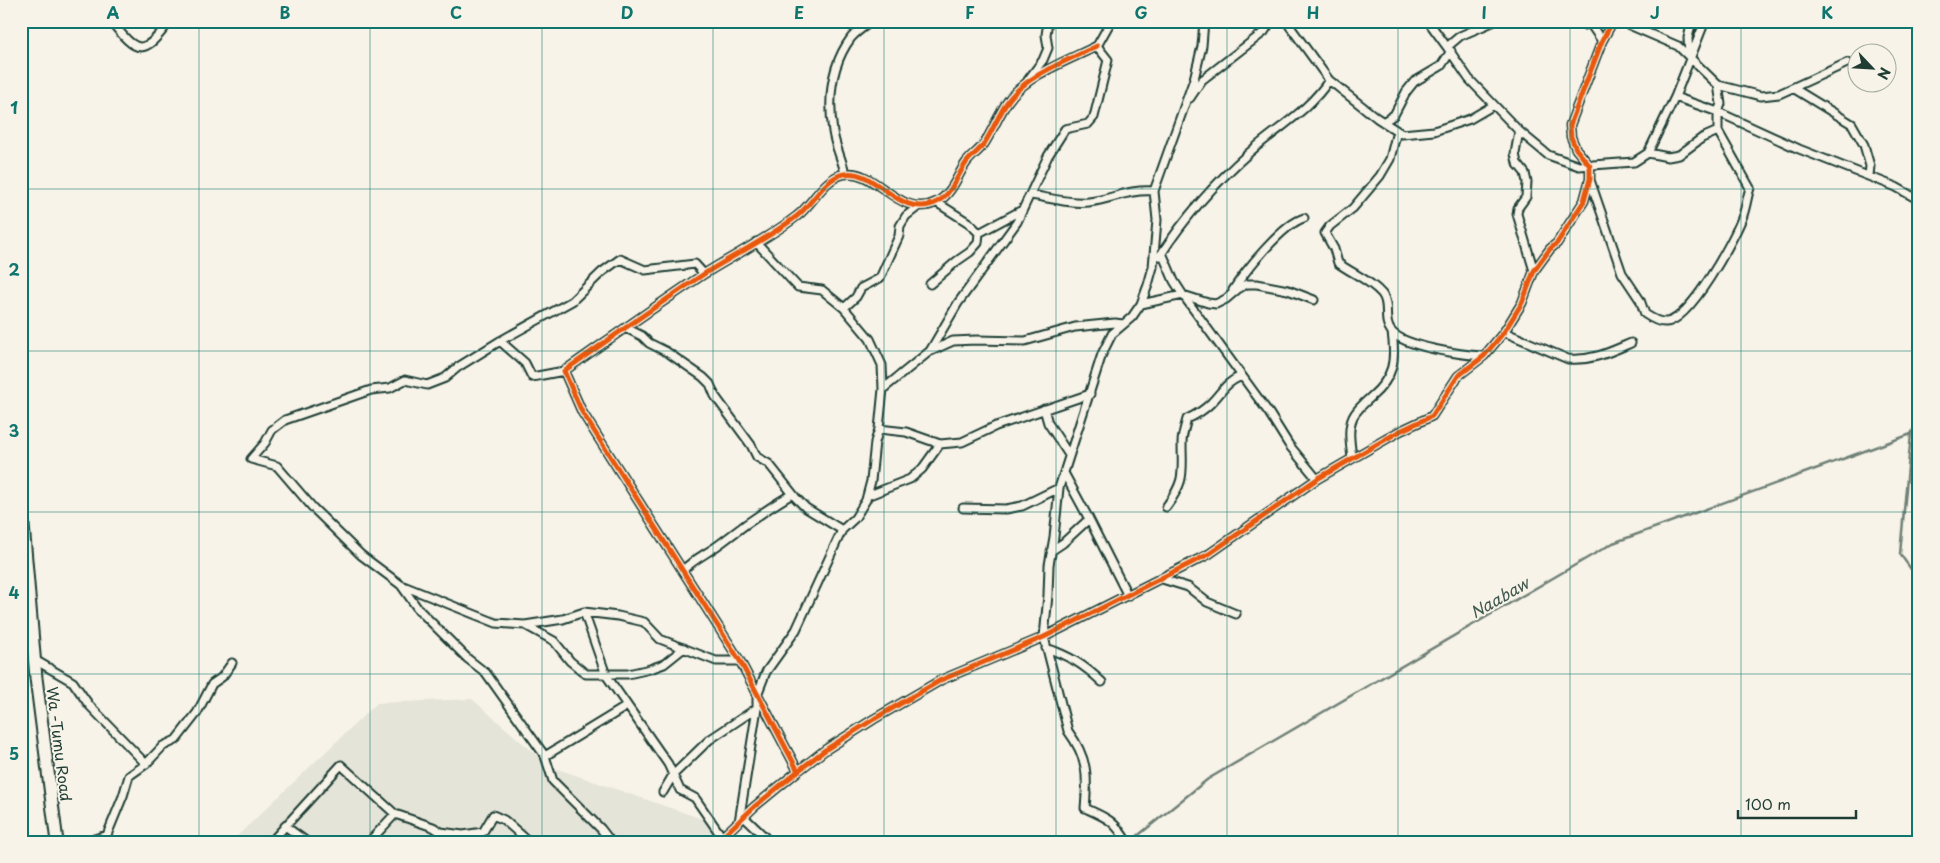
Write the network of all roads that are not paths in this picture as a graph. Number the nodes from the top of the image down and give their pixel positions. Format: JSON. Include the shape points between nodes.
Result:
{"nodes":[{"id":1,"x":111,"y":21,"type":"edge"},
{"id":2,"x":170,"y":21,"type":"edge"},
{"id":3,"x":872,"y":21,"type":"edge"},
{"id":4,"x":1048,"y":21,"type":"edge"},
{"id":5,"x":1111,"y":21,"type":"edge"},
{"id":6,"x":1204,"y":21,"type":"edge"},
{"id":7,"x":1271,"y":21,"type":"edge"},
{"id":8,"x":1286,"y":21,"type":"edge"},
{"id":9,"x":1428,"y":21,"type":"edge"},
{"id":10,"x":1436,"y":21,"type":"edge"},
{"id":11,"x":1495,"y":21,"type":"edge"},
{"id":12,"x":1567,"y":21,"type":"edge"},
{"id":13,"x":1604,"y":21,"type":"edge"},
{"id":14,"x":1612,"y":21,"type":"edge"},
{"id":15,"x":1620,"y":21,"type":"edge"},
{"id":16,"x":1692,"y":21,"type":"edge"},
{"id":17,"x":1705,"y":21,"type":"edge"},
{"id":18,"x":1593,"y":23,"type":"edge"},
{"id":19,"x":1436,"y":32,"type":"junction"},
{"id":20,"x":1602,"y":41,"type":"junction"},
{"id":21,"x":1097,"y":46,"type":"junction"},
{"id":22,"x":1449,"y":49,"type":"junction"},
{"id":23,"x":1690,"y":58,"type":"junction"},
{"id":24,"x":1846,"y":63,"type":"dead end"},
{"id":25,"x":1328,"y":80,"type":"junction"},
{"id":26,"x":1027,"y":82,"type":"junction"},
{"id":27,"x":1718,"y":85,"type":"junction"},
{"id":28,"x":1793,"y":88,"type":"junction"},
{"id":29,"x":1675,"y":97,"type":"junction"},
{"id":30,"x":1494,"y":105,"type":"junction"},
{"id":31,"x":1185,"y":106,"type":"junction"},
{"id":32,"x":1718,"y":112,"type":"junction"},
{"id":33,"x":1383,"y":122,"type":"junction"},
{"id":34,"x":1397,"y":131,"type":"junction"},
{"id":35,"x":1519,"y":131,"type":"junction"},
{"id":36,"x":1718,"y":131,"type":"junction"},
{"id":37,"x":1648,"y":153,"type":"junction"},
{"id":38,"x":1590,"y":166,"type":"junction"},
{"id":39,"x":844,"y":173,"type":"junction"},
{"id":40,"x":1869,"y":176,"type":"junction"},
{"id":41,"x":1590,"y":180,"type":"junction"},
{"id":42,"x":1154,"y":192,"type":"junction"},
{"id":43,"x":1031,"y":195,"type":"junction"},
{"id":44,"x":1919,"y":200,"type":"edge"},
{"id":45,"x":936,"y":202,"type":"junction"},
{"id":46,"x":918,"y":206,"type":"junction"},
{"id":47,"x":1024,"y":210,"type":"junction"},
{"id":48,"x":1304,"y":218,"type":"dead end"},
{"id":49,"x":979,"y":233,"type":"junction"},
{"id":50,"x":756,"y":242,"type":"junction"},
{"id":51,"x":1162,"y":253,"type":"junction"},
{"id":52,"x":1153,"y":267,"type":"junction"},
{"id":53,"x":1534,"y":271,"type":"junction"},
{"id":54,"x":704,"y":274,"type":"junction"},
{"id":55,"x":930,"y":284,"type":"dead end"},
{"id":56,"x":1183,"y":295,"type":"junction"},
{"id":57,"x":1230,"y":295,"type":"junction"},
{"id":58,"x":1314,"y":300,"type":"dead end"},
{"id":59,"x":1142,"y":304,"type":"junction"},
{"id":60,"x":844,"y":308,"type":"junction"},
{"id":61,"x":1123,"y":324,"type":"junction"},
{"id":62,"x":626,"y":328,"type":"junction"},
{"id":63,"x":1392,"y":332,"type":"junction"},
{"id":64,"x":1504,"y":332,"type":"junction"},
{"id":65,"x":500,"y":341,"type":"junction"},
{"id":66,"x":1631,"y":343,"type":"dead end"},
{"id":67,"x":930,"y":352,"type":"junction"},
{"id":68,"x":1484,"y":356,"type":"junction"},
{"id":69,"x":564,"y":371,"type":"junction"},
{"id":70,"x":1241,"y":376,"type":"junction"},
{"id":71,"x":883,"y":389,"type":"junction"},
{"id":72,"x":1090,"y":394,"type":"junction"},
{"id":73,"x":1044,"y":409,"type":"junction"},
{"id":74,"x":879,"y":428,"type":"junction"},
{"id":75,"x":940,"y":444,"type":"junction"},
{"id":76,"x":1069,"y":454,"type":"junction"},
{"id":77,"x":1352,"y":459,"type":"junction"},
{"id":78,"x":1064,"y":473,"type":"junction"},
{"id":79,"x":1317,"y":479,"type":"junction"},
{"id":80,"x":1059,"y":488,"type":"junction"},
{"id":81,"x":792,"y":494,"type":"junction"},
{"id":82,"x":867,"y":496,"type":"junction"},
{"id":83,"x":21,"y":501,"type":"edge"},
{"id":84,"x":1166,"y":507,"type":"dead end"},
{"id":85,"x":963,"y":508,"type":"dead end"},
{"id":86,"x":1089,"y":519,"type":"junction"},
{"id":87,"x":842,"y":530,"type":"junction"},
{"id":88,"x":1051,"y":551,"type":"junction"},
{"id":89,"x":682,"y":570,"type":"junction"},
{"id":90,"x":1162,"y":579,"type":"junction"},
{"id":91,"x":401,"y":585,"type":"junction"},
{"id":92,"x":1128,"y":596,"type":"junction"},
{"id":93,"x":584,"y":612,"type":"junction"},
{"id":94,"x":1236,"y":614,"type":"dead end"},
{"id":95,"x":524,"y":625,"type":"junction"},
{"id":96,"x":1044,"y":637,"type":"junction"},
{"id":97,"x":684,"y":648,"type":"junction"},
{"id":98,"x":1046,"y":648,"type":"junction"},
{"id":99,"x":35,"y":660,"type":"junction"},
{"id":100,"x":740,"y":661,"type":"junction"},
{"id":101,"x":232,"y":663,"type":"dead end"},
{"id":102,"x":606,"y":674,"type":"junction"},
{"id":103,"x":1102,"y":682,"type":"dead end"},
{"id":104,"x":757,"y":695,"type":"junction"},
{"id":105,"x":628,"y":706,"type":"junction"},
{"id":106,"x":757,"y":708,"type":"junction"},
{"id":107,"x":545,"y":756,"type":"junction"},
{"id":108,"x":146,"y":764,"type":"junction"},
{"id":109,"x":798,"y":771,"type":"junction"},
{"id":110,"x":673,"y":774,"type":"junction"},
{"id":111,"x":663,"y":792,"type":"dead end"},
{"id":112,"x":395,"y":814,"type":"junction"},
{"id":113,"x":742,"y":819,"type":"junction"},
{"id":114,"x":285,"y":826,"type":"junction"},
{"id":115,"x":441,"y":832,"type":"junction"},
{"id":116,"x":720,"y":839,"type":"edge"},
{"id":117,"x":57,"y":842,"type":"edge"},
{"id":118,"x":85,"y":842,"type":"edge"},
{"id":119,"x":271,"y":842,"type":"edge"},
{"id":120,"x":307,"y":842,"type":"edge"},
{"id":121,"x":369,"y":842,"type":"edge"},
{"id":122,"x":449,"y":842,"type":"edge"},
{"id":123,"x":529,"y":842,"type":"edge"},
{"id":124,"x":611,"y":842,"type":"edge"},
{"id":125,"x":770,"y":842,"type":"edge"},
{"id":126,"x":1127,"y":842,"type":"edge"}],
"edges":[{"from":1,"to":2,"type":"street","via":[[130,44],[141,47],[152,43]]},
{"from":3,"to":39,"type":"street","via":[[852,37],[833,76],[833,133]]},
{"from":4,"to":26,"type":"street","via":[[1048,48]]},
{"from":5,"to":21,"type":"street"},
{"from":6,"to":31,"type":"street","via":[[1202,46]]},
{"from":7,"to":31,"type":"street","via":[[1264,32],[1202,80]]},
{"from":8,"to":25,"type":"street"},
{"from":9,"to":19,"type":"street"},
{"from":10,"to":19,"type":"street"},
{"from":11,"to":22,"type":"street","via":[[1460,36]]},
{"from":12,"to":18,"type":"street"},
{"from":13,"to":18,"type":"street"},
{"from":14,"to":20,"type":"street"},
{"from":15,"to":23,"type":"street","via":[[1678,46]]},
{"from":16,"to":23,"type":"street","via":[[1688,38]]},
{"from":17,"to":23,"type":"street"},
{"from":18,"to":20,"type":"street"},
{"from":19,"to":22,"type":"street"},
{"from":20,"to":38,"type":"street","via":[[1570,125],[1576,149]]},
{"from":21,"to":26,"type":"street"},
{"from":21,"to":43,"type":"street","via":[[1108,60],[1094,117],[1088,124],[1065,129],[1048,156]]},
{"from":22,"to":30,"type":"street","via":[[1469,79]]},
{"from":22,"to":33,"type":"street","via":[[1441,66],[1414,82],[1394,116]]},
{"from":23,"to":27,"type":"street"},
{"from":23,"to":29,"type":"street"},
{"from":24,"to":28,"type":"street"},
{"from":25,"to":33,"type":"street"},
{"from":25,"to":51,"type":"street","via":[[1303,109],[1249,153],[1194,208]]},
{"from":26,"to":45,"type":"street","via":[[1008,100],[983,146],[966,163],[946,194]]},
{"from":27,"to":28,"type":"street","via":[[1761,96]]},
{"from":27,"to":32,"type":"street","via":[[1721,104]]},
{"from":28,"to":40,"type":"street","via":[[1852,124],[1864,145],[1870,166]]},
{"from":29,"to":32,"type":"street"},
{"from":29,"to":37,"type":"street"},
{"from":30,"to":34,"type":"street","via":[[1470,119],[1434,131],[1410,134]]},
{"from":30,"to":35,"type":"street"},
{"from":31,"to":42,"type":"street"},
{"from":32,"to":36,"type":"street"},
{"from":32,"to":40,"type":"street"},
{"from":33,"to":34,"type":"street"},
{"from":34,"to":63,"type":"street","via":[[1390,159],[1380,176],[1364,197],[1326,233],[1338,263],[1384,296],[1386,321]]},
{"from":35,"to":38,"type":"street","via":[[1548,155],[1579,166]]},
{"from":35,"to":53,"type":"street","via":[[1514,154],[1527,182],[1526,197],[1517,214]]},
{"from":36,"to":37,"type":"street","via":[[1679,155],[1668,157]]},
{"from":36,"to":41,"type":"street","via":[[1750,188],[1730,243],[1701,293],[1674,320],[1658,321],[1645,314],[1622,272]]},
{"from":37,"to":38,"type":"street","via":[[1634,162]]},
{"from":38,"to":41,"type":"street"},
{"from":39,"to":46,"type":"street","via":[[860,176],[904,203]]},
{"from":39,"to":50,"type":"street","via":[[834,178],[798,216]]},
{"from":40,"to":44,"type":"street"},
{"from":41,"to":53,"type":"street","via":[[1584,201]]},
{"from":42,"to":43,"type":"street","via":[[1139,190],[1090,202]]},
{"from":42,"to":52,"type":"street","via":[[1157,220]]},
{"from":43,"to":47,"type":"street"},
{"from":45,"to":46,"type":"street"},
{"from":45,"to":49,"type":"street"},
{"from":46,"to":60,"type":"street","via":[[900,226],[899,236],[880,278],[860,288]]},
{"from":47,"to":49,"type":"street"},
{"from":47,"to":67,"type":"street","via":[[958,303]]},
{"from":48,"to":57,"type":"street","via":[[1279,235]]},
{"from":49,"to":55,"type":"street","via":[[978,243],[970,252]]},
{"from":50,"to":54,"type":"street"},
{"from":50,"to":60,"type":"street","via":[[798,287],[822,290]]},
{"from":51,"to":52,"type":"street"},
{"from":51,"to":56,"type":"street"},
{"from":52,"to":59,"type":"street"},
{"from":53,"to":64,"type":"street","via":[[1522,303]]},
{"from":54,"to":62,"type":"street"},
{"from":54,"to":65,"type":"street","via":[[695,264],[645,270],[620,259],[572,301]]},
{"from":56,"to":57,"type":"street","via":[[1216,304]]},
{"from":56,"to":59,"type":"street"},
{"from":56,"to":70,"type":"street"},
{"from":57,"to":58,"type":"street","via":[[1247,284],[1257,284],[1288,290]]},
{"from":59,"to":61,"type":"street"},
{"from":60,"to":71,"type":"street","via":[[870,339],[882,365]]},
{"from":61,"to":67,"type":"street","via":[[1075,327],[1025,341],[953,342]]},
{"from":61,"to":72,"type":"street","via":[[1106,343]]},
{"from":62,"to":69,"type":"street"},
{"from":62,"to":81,"type":"street","via":[[703,377],[757,457],[769,464]]},
{"from":63,"to":68,"type":"street","via":[[1426,347]]},
{"from":63,"to":77,"type":"street","via":[[1394,359],[1387,381],[1352,418],[1349,431]]},
{"from":64,"to":66,"type":"street","via":[[1568,359],[1579,360],[1595,358]]},
{"from":64,"to":68,"type":"street"},
{"from":65,"to":69,"type":"street","via":[[525,363],[532,377]]},
{"from":65,"to":91,"type":"street","via":[[445,378],[427,385],[405,380],[390,388],[371,390],[285,420],[272,430],[265,444],[251,459],[277,466],[313,508],[361,555]]},
{"from":67,"to":71,"type":"street"},
{"from":68,"to":77,"type":"street","via":[[1458,376],[1432,416]]},
{"from":69,"to":89,"type":"street","via":[[582,412]]},
{"from":70,"to":79,"type":"street"},
{"from":70,"to":84,"type":"street","via":[[1229,382],[1212,402],[1187,419],[1182,442],[1182,478]]},
{"from":71,"to":74,"type":"street"},
{"from":72,"to":73,"type":"street"},
{"from":72,"to":76,"type":"street"},
{"from":73,"to":75,"type":"street","via":[[962,442]]},
{"from":73,"to":76,"type":"street","via":[[1048,423]]},
{"from":74,"to":75,"type":"street","via":[[906,432]]},
{"from":74,"to":82,"type":"street"},
{"from":75,"to":82,"type":"street","via":[[922,469],[910,479]]},
{"from":76,"to":78,"type":"street"},
{"from":77,"to":79,"type":"street"},
{"from":78,"to":80,"type":"street"},
{"from":78,"to":86,"type":"street"},
{"from":79,"to":90,"type":"street","via":[[1210,554]]},
{"from":80,"to":85,"type":"street","via":[[1022,506]]},
{"from":80,"to":88,"type":"street"},
{"from":81,"to":87,"type":"street","via":[[806,508]]},
{"from":81,"to":89,"type":"street"},
{"from":82,"to":87,"type":"street","via":[[855,518]]},
{"from":83,"to":99,"type":"highway","name":"Wa -Tumu Road"},
{"from":86,"to":88,"type":"street"},
{"from":86,"to":92,"type":"street"},
{"from":87,"to":104,"type":"street","via":[[796,630],[766,672]]},
{"from":88,"to":96,"type":"street"},
{"from":89,"to":100,"type":"street"},
{"from":90,"to":92,"type":"street"},
{"from":90,"to":94,"type":"street","via":[[1188,587],[1207,602]]},
{"from":91,"to":95,"type":"street","via":[[496,623]]},
{"from":91,"to":107,"type":"street","via":[[418,608],[494,683]]},
{"from":92,"to":96,"type":"street"},
{"from":93,"to":95,"type":"street"},
{"from":93,"to":97,"type":"street","via":[[644,622],[660,639]]},
{"from":93,"to":102,"type":"street"},
{"from":95,"to":102,"type":"street","via":[[554,641],[586,674]]},
{"from":96,"to":98,"type":"street"},
{"from":96,"to":109,"type":"street","via":[[941,680],[824,750]]},
{"from":97,"to":100,"type":"street","via":[[716,662]]},
{"from":97,"to":102,"type":"street","via":[[664,664],[650,669]]},
{"from":98,"to":103,"type":"street","via":[[1085,666]]},
{"from":98,"to":126,"type":"street","via":[[1068,731],[1078,744],[1088,777],[1085,808],[1118,826]]},
{"from":99,"to":108,"type":"street","via":[[73,682],[89,705]]},
{"from":99,"to":117,"type":"highway","name":"Wa -Tumu Road"},
{"from":100,"to":104,"type":"street"},
{"from":101,"to":108,"type":"street","via":[[212,684],[197,713],[176,740],[163,746]]},
{"from":102,"to":105,"type":"street"},
{"from":104,"to":106,"type":"street"},
{"from":104,"to":109,"type":"street"},
{"from":105,"to":107,"type":"street"},
{"from":105,"to":110,"type":"street"},
{"from":106,"to":110,"type":"street","via":[[708,740]]},
{"from":106,"to":113,"type":"street"},
{"from":107,"to":124,"type":"street","via":[[554,781]]},
{"from":108,"to":118,"type":"street","via":[[129,776],[107,835]]},
{"from":109,"to":113,"type":"street"},
{"from":110,"to":111,"type":"street"},
{"from":110,"to":116,"type":"street","via":[[680,790],[695,798]]},
{"from":112,"to":114,"type":"street","via":[[341,765]]},
{"from":112,"to":115,"type":"street"},
{"from":112,"to":121,"type":"street"},
{"from":113,"to":116,"type":"street"},
{"from":113,"to":125,"type":"street"},
{"from":114,"to":119,"type":"street"},
{"from":114,"to":120,"type":"street"},
{"from":115,"to":122,"type":"street"},
{"from":115,"to":123,"type":"street","via":[[463,835],[483,832],[493,815],[504,820]]}]}
